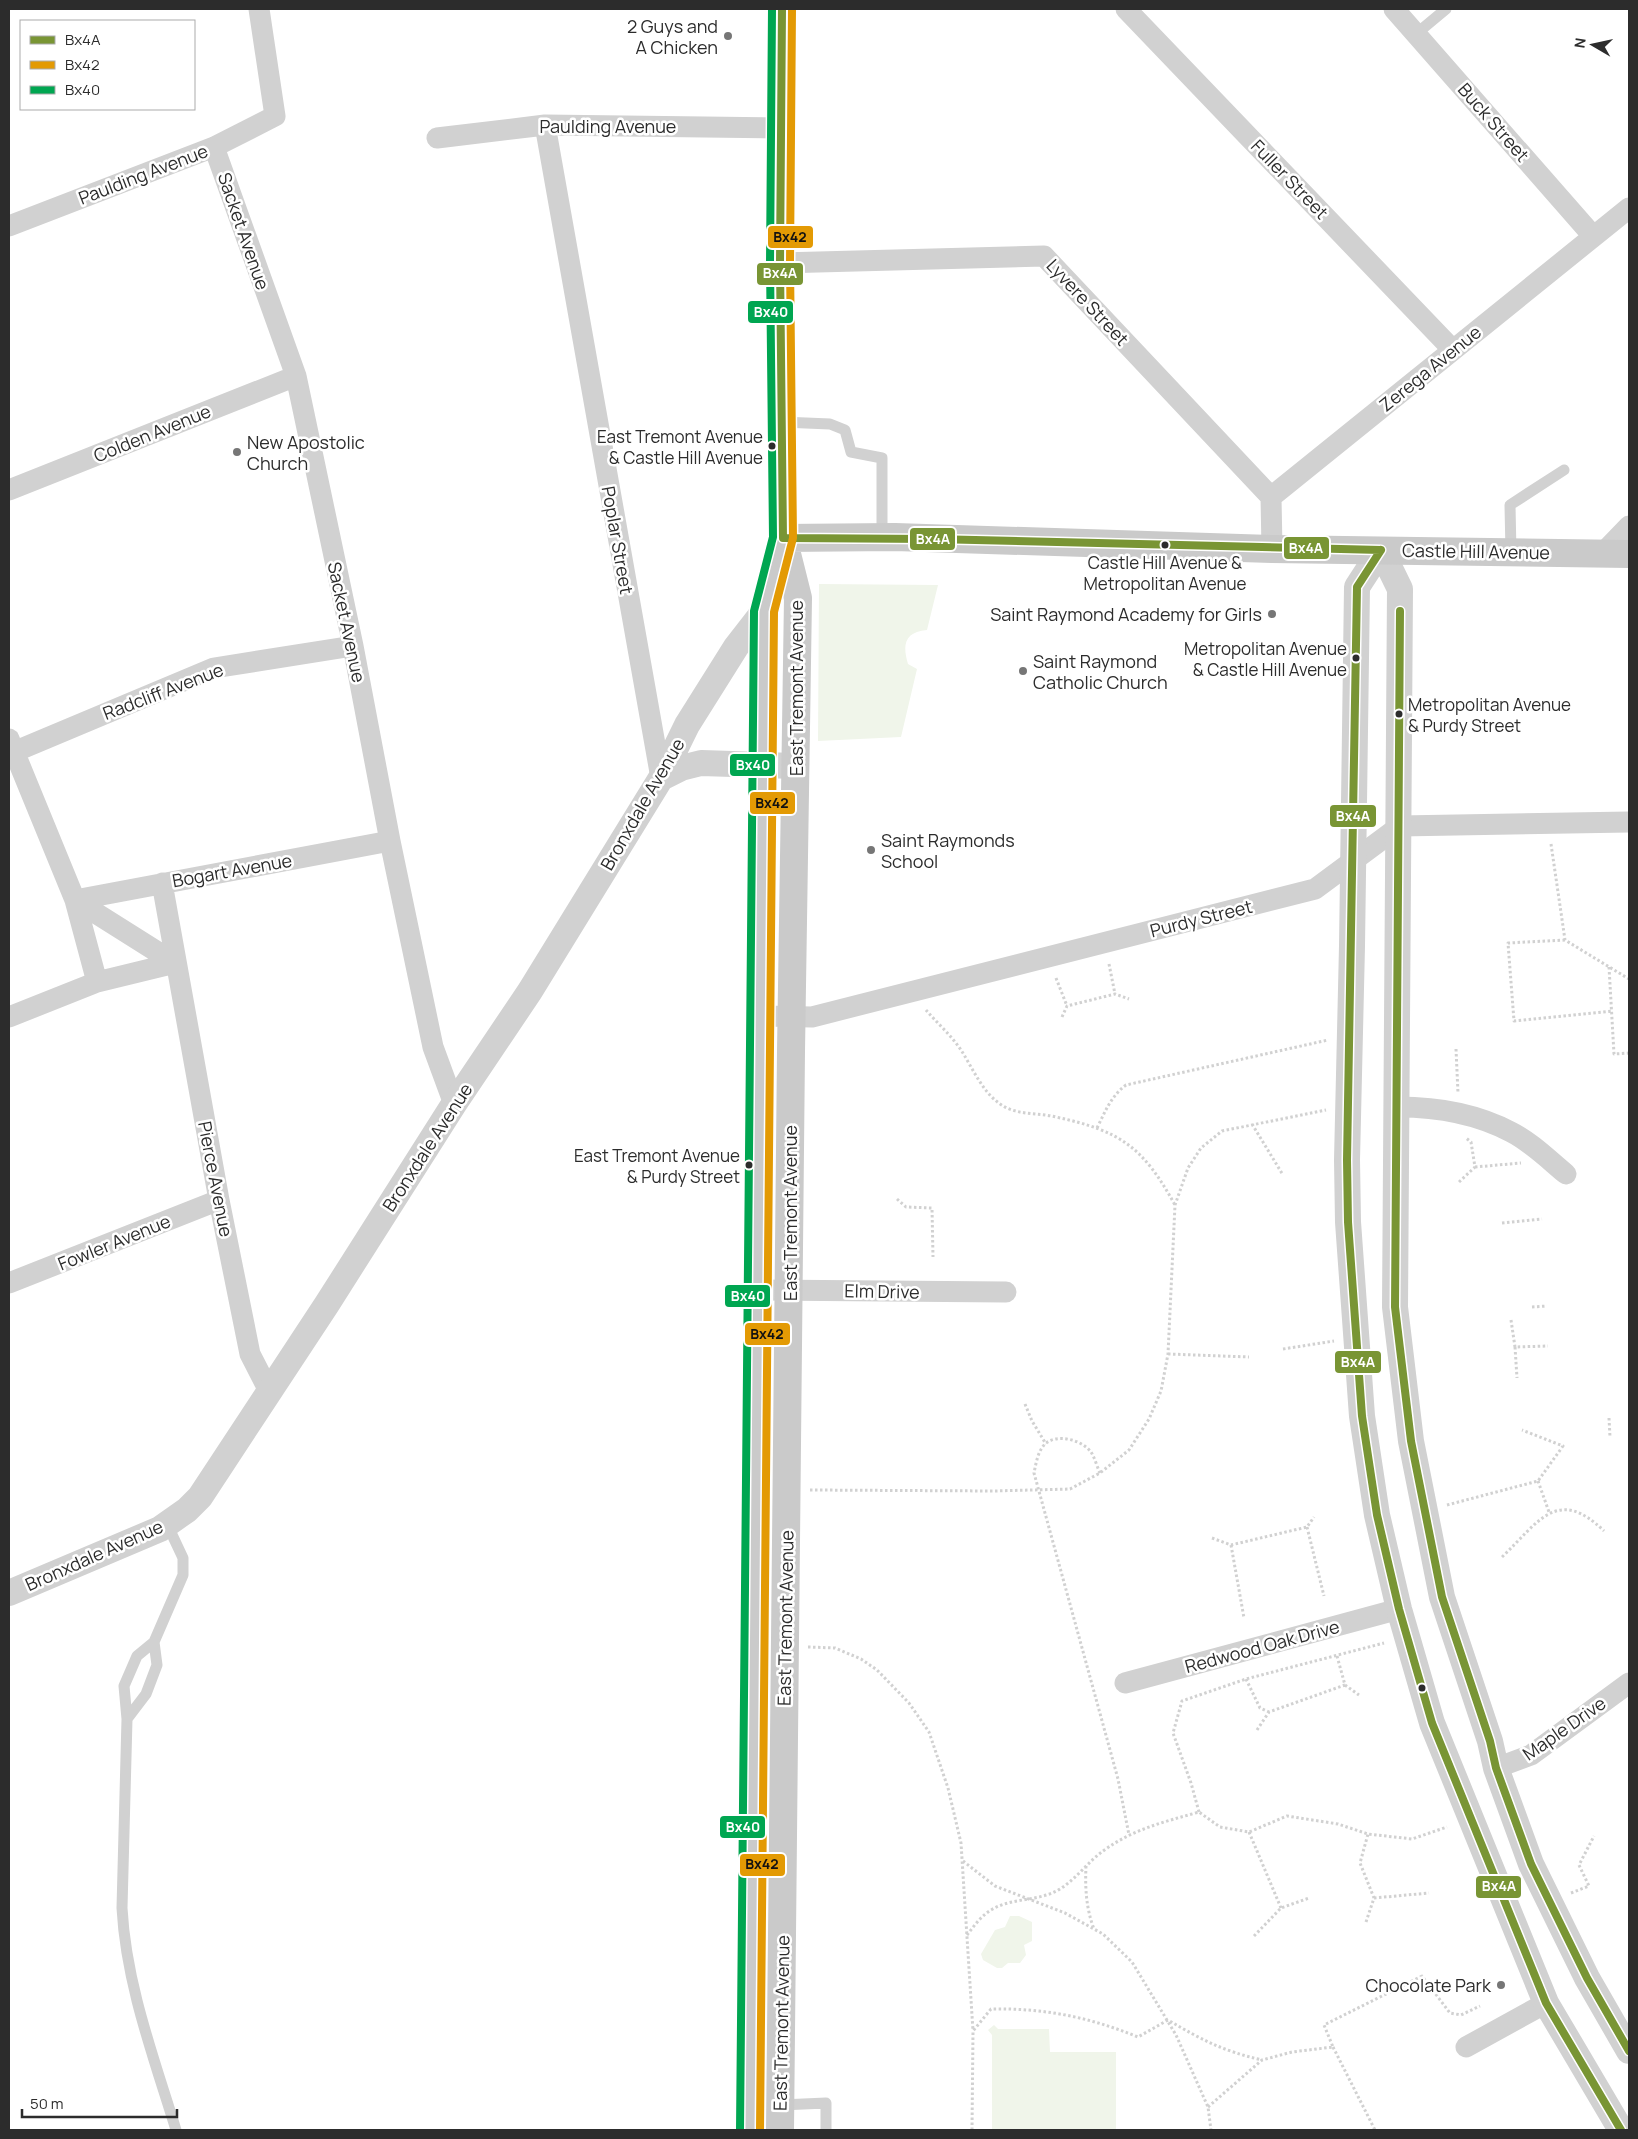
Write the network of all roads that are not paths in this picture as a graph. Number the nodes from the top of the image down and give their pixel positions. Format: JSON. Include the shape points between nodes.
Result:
{"nodes":[{"id":1,"x":259,"y":9,"type":"edge"},
{"id":2,"x":782,"y":9,"type":"edge"},
{"id":3,"x":1126,"y":9,"type":"edge"},
{"id":4,"x":1394,"y":9,"type":"edge"},
{"id":5,"x":1446,"y":9,"type":"edge"},
{"id":6,"x":1416,"y":34,"type":"junction"},
{"id":7,"x":545,"y":124,"type":"junction"},
{"id":8,"x":781,"y":128,"type":"junction"},
{"id":9,"x":437,"y":138,"type":"dead end"},
{"id":10,"x":214,"y":147,"type":"junction"},
{"id":11,"x":1629,"y":208,"type":"edge"},
{"id":12,"x":9,"y":226,"type":"edge"},
{"id":13,"x":1593,"y":236,"type":"junction"},
{"id":14,"x":780,"y":264,"type":"junction"},
{"id":15,"x":1453,"y":350,"type":"junction"},
{"id":16,"x":296,"y":376,"type":"junction"},
{"id":17,"x":782,"y":422,"type":"junction"},
{"id":18,"x":1564,"y":470,"type":"dead end"},
{"id":19,"x":9,"y":490,"type":"edge"},
{"id":20,"x":1272,"y":497,"type":"junction"},
{"id":21,"x":1629,"y":526,"type":"edge"},
{"id":22,"x":882,"y":537,"type":"junction"},
{"id":23,"x":783,"y":538,"type":"junction"},
{"id":24,"x":1272,"y":549,"type":"junction"},
{"id":25,"x":1380,"y":550,"type":"junction"},
{"id":26,"x":1510,"y":552,"type":"junction"},
{"id":27,"x":1602,"y":554,"type":"junction"},
{"id":28,"x":1629,"y":554,"type":"edge"},
{"id":29,"x":764,"y":610,"type":"junction"},
{"id":30,"x":353,"y":646,"type":"junction"},
{"id":31,"x":10,"y":748,"type":"edge"},
{"id":32,"x":763,"y":765,"type":"junction"},
{"id":33,"x":796,"y":766,"type":"junction"},
{"id":34,"x":661,"y":778,"type":"junction"},
{"id":35,"x":1629,"y":822,"type":"edge"},
{"id":36,"x":1400,"y":826,"type":"junction"},
{"id":37,"x":390,"y":841,"type":"junction"},
{"id":38,"x":1353,"y":860,"type":"junction"},
{"id":39,"x":162,"y":883,"type":"junction"},
{"id":40,"x":75,"y":900,"type":"junction"},
{"id":41,"x":175,"y":963,"type":"junction"},
{"id":42,"x":98,"y":982,"type":"junction"},
{"id":43,"x":761,"y":1016,"type":"junction"},
{"id":44,"x":9,"y":1017,"type":"edge"},
{"id":45,"x":791,"y":1017,"type":"junction"},
{"id":46,"x":454,"y":1104,"type":"junction"},
{"id":47,"x":1398,"y":1107,"type":"junction"},
{"id":48,"x":1566,"y":1174,"type":"dead end"},
{"id":49,"x":220,"y":1200,"type":"junction"},
{"id":50,"x":9,"y":1283,"type":"edge"},
{"id":51,"x":758,"y":1290,"type":"junction"},
{"id":52,"x":789,"y":1290,"type":"junction"},
{"id":53,"x":1006,"y":1292,"type":"dead end"},
{"id":54,"x":1396,"y":1315,"type":"junction"},
{"id":55,"x":1354,"y":1317,"type":"junction"},
{"id":56,"x":269,"y":1391,"type":"junction"},
{"id":57,"x":167,"y":1524,"type":"junction"},
{"id":58,"x":756,"y":1545,"type":"junction"},
{"id":59,"x":786,"y":1546,"type":"junction"},
{"id":60,"x":9,"y":1593,"type":"edge"},
{"id":61,"x":1399,"y":1609,"type":"junction"},
{"id":62,"x":154,"y":1642,"type":"junction"},
{"id":63,"x":1125,"y":1683,"type":"dead end"},
{"id":64,"x":1629,"y":1683,"type":"edge"},
{"id":65,"x":127,"y":1719,"type":"junction"},
{"id":66,"x":1496,"y":1768,"type":"junction"},
{"id":67,"x":752,"y":1856,"type":"junction"},
{"id":68,"x":782,"y":1857,"type":"junction"},
{"id":69,"x":1533,"y":1869,"type":"junction"},
{"id":70,"x":1496,"y":1885,"type":"junction"},
{"id":71,"x":1546,"y":2003,"type":"junction"},
{"id":72,"x":1466,"y":2047,"type":"dead end"},
{"id":73,"x":1629,"y":2050,"type":"edge"},
{"id":74,"x":750,"y":2081,"type":"junction"},
{"id":75,"x":780,"y":2105,"type":"edge"},
{"id":76,"x":176,"y":2130,"type":"edge"},
{"id":77,"x":750,"y":2130,"type":"edge"},
{"id":78,"x":826,"y":2130,"type":"edge"},
{"id":79,"x":1621,"y":2130,"type":"edge"}],
"edges":[{"from":1,"to":10,"type":"street","name":"Paulding Avenue","via":[[275,116]]},
{"from":2,"to":8,"type":"main road","name":"East Tremont Avenue"},
{"from":3,"to":15,"type":"street","name":"Fuller Street"},
{"from":4,"to":6,"type":"street","name":"Buck Street"},
{"from":5,"to":6,"type":"lane"},
{"from":6,"to":13,"type":"street","name":"Buck Street"},
{"from":7,"to":8,"type":"street","name":"Paulding Avenue"},
{"from":7,"to":9,"type":"street","name":"Paulding Avenue"},
{"from":7,"to":34,"type":"street","name":"Poplar Street"},
{"from":8,"to":14,"type":"main road","name":"East Tremont Avenue"},
{"from":10,"to":12,"type":"street","name":"Paulding Avenue"},
{"from":10,"to":16,"type":"street","name":"Sacket Avenue"},
{"from":11,"to":13,"type":"street","name":"Zerega Avenue"},
{"from":13,"to":15,"type":"street","name":"Zerega Avenue"},
{"from":14,"to":17,"type":"main road","name":"East Tremont Avenue"},
{"from":14,"to":20,"type":"street","name":"Lyvere Street","via":[[1044,256]]},
{"from":15,"to":20,"type":"street","name":"Zerega Avenue"},
{"from":16,"to":19,"type":"street","name":"Colden Avenue"},
{"from":16,"to":30,"type":"street","name":"Sacket Avenue"},
{"from":17,"to":22,"type":"lane","via":[[830,424],[845,430],[851,452],[882,458]]},
{"from":17,"to":23,"type":"main road","name":"East Tremont Avenue"},
{"from":18,"to":26,"type":"lane","via":[[1510,505]]},
{"from":20,"to":24,"type":"street"},
{"from":21,"to":27,"type":"street"},
{"from":22,"to":23,"type":"main road","name":"Castle Hill Avenue"},
{"from":22,"to":24,"type":"main road","name":"Castle Hill Avenue"},
{"from":23,"to":29,"type":"main road","name":"East Tremont Avenue"},
{"from":23,"to":33,"type":"main road","name":"East Tremont Avenue","via":[[798,598]]},
{"from":24,"to":25,"type":"main road","name":"Castle Hill Avenue"},
{"from":25,"to":26,"type":"main road","name":"Castle Hill Avenue"},
{"from":25,"to":36,"type":"street","via":[[1400,589]]},
{"from":25,"to":38,"type":"street","via":[[1357,587]]},
{"from":26,"to":27,"type":"main road","name":"Castle Hill Avenue"},
{"from":27,"to":28,"type":"main road","name":"Castle Hill Avenue"},
{"from":29,"to":32,"type":"main road","name":"East Tremont Avenue"},
{"from":29,"to":34,"type":"street","name":"Bronxdale Avenue","via":[[736,647],[688,725]]},
{"from":30,"to":31,"type":"street","name":"Radcliff Avenue","via":[[214,668]]},
{"from":30,"to":37,"type":"street","name":"Sacket Avenue"},
{"from":31,"to":40,"type":"street"},
{"from":32,"to":33,"type":"street"},
{"from":32,"to":34,"type":"street","via":[[701,763]]},
{"from":32,"to":43,"type":"main road","name":"East Tremont Avenue"},
{"from":33,"to":45,"type":"main road","name":"East Tremont Avenue"},
{"from":34,"to":46,"type":"street","name":"Bronxdale Avenue","via":[[530,991]]},
{"from":35,"to":36,"type":"street"},
{"from":36,"to":38,"type":"street","name":"Purdy Street"},
{"from":36,"to":47,"type":"street"},
{"from":37,"to":39,"type":"street","name":"Bogart Avenue"},
{"from":37,"to":46,"type":"street","name":"Sacket Avenue","via":[[433,1047]]},
{"from":38,"to":45,"type":"street","name":"Purdy Street","via":[[1315,888],[812,1017]]},
{"from":38,"to":55,"type":"street","via":[[1347,1160]]},
{"from":39,"to":40,"type":"street","name":"Bogart Avenue"},
{"from":39,"to":41,"type":"street","name":"Pierce Avenue"},
{"from":40,"to":41,"type":"street"},
{"from":40,"to":42,"type":"street"},
{"from":41,"to":42,"type":"street"},
{"from":41,"to":49,"type":"street","name":"Pierce Avenue"},
{"from":42,"to":44,"type":"street"},
{"from":43,"to":45,"type":"street","name":"Purdy Street"},
{"from":43,"to":51,"type":"main road","name":"East Tremont Avenue"},
{"from":45,"to":52,"type":"main road","name":"East Tremont Avenue"},
{"from":46,"to":56,"type":"street","name":"Bronxdale Avenue"},
{"from":47,"to":48,"type":"street","via":[[1425,1107],[1468,1114],[1512,1132]]},
{"from":47,"to":54,"type":"street"},
{"from":49,"to":50,"type":"street","name":"Fowler Avenue"},
{"from":49,"to":56,"type":"street","name":"Pierce Avenue","via":[[250,1354]]},
{"from":51,"to":52,"type":"street","name":"Elm Drive"},
{"from":51,"to":58,"type":"main road","name":"East Tremont Avenue"},
{"from":52,"to":53,"type":"street","name":"Elm Drive"},
{"from":52,"to":59,"type":"main road","name":"East Tremont Avenue"},
{"from":54,"to":55,"type":"street"},
{"from":54,"to":66,"type":"street","via":[[1411,1441],[1442,1597]]},
{"from":55,"to":61,"type":"street","via":[[1362,1416],[1377,1515]]},
{"from":56,"to":57,"type":"street","name":"Bronxdale Avenue","via":[[200,1497]]},
{"from":57,"to":60,"type":"street","name":"Bronxdale Avenue"},
{"from":57,"to":62,"type":"lane","via":[[185,1566]]},
{"from":58,"to":59,"type":"main road"},
{"from":58,"to":67,"type":"main road","name":"East Tremont Avenue"},
{"from":59,"to":68,"type":"main road","name":"East Tremont Avenue"},
{"from":61,"to":63,"type":"street","name":"Redwood Oak Drive"},
{"from":61,"to":70,"type":"street","via":[[1432,1723]]},
{"from":62,"to":65,"type":"lane","via":[[157,1665],[146,1694]]},
{"from":62,"to":65,"type":"lane","via":[[137,1656],[124,1686]]},
{"from":64,"to":66,"type":"street","name":"Maple Drive","via":[[1531,1755]]},
{"from":65,"to":76,"type":"lane","via":[[123,1936],[137,2001]]},
{"from":66,"to":69,"type":"street"},
{"from":67,"to":68,"type":"main road"},
{"from":67,"to":74,"type":"main road","name":"East Tremont Avenue"},
{"from":68,"to":75,"type":"main road","name":"East Tremont Avenue"},
{"from":69,"to":70,"type":"street"},
{"from":69,"to":73,"type":"street","via":[[1587,1978]]},
{"from":70,"to":71,"type":"street"},
{"from":71,"to":72,"type":"street"},
{"from":71,"to":79,"type":"street"},
{"from":74,"to":75,"type":"main road"},
{"from":74,"to":77,"type":"main road","name":"East Tremont Avenue"},
{"from":75,"to":78,"type":"lane","via":[[826,2103]]}]}
